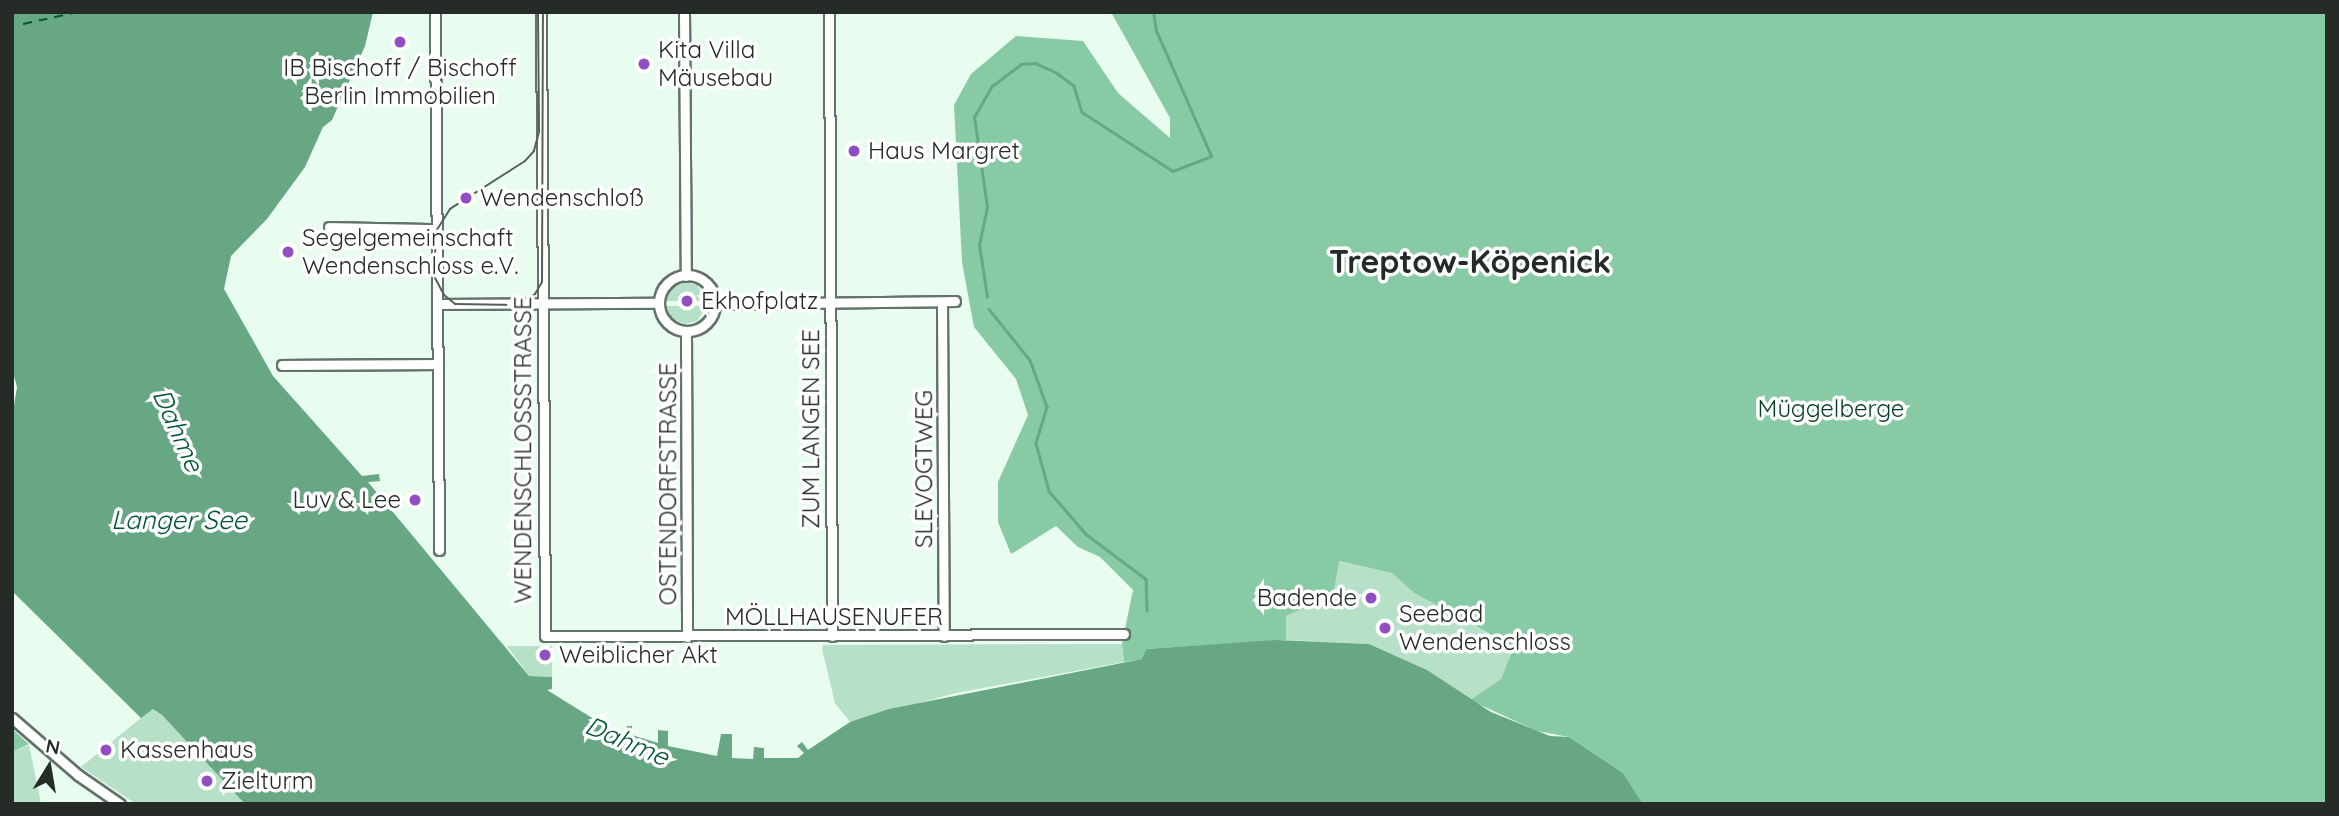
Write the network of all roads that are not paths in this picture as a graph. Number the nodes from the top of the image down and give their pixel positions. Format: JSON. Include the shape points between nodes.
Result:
{"nodes":[{"id":1,"x":435,"y":12,"type":"edge"},
{"id":2,"x":541,"y":12,"type":"edge"},
{"id":3,"x":684,"y":12,"type":"edge"},
{"id":4,"x":829,"y":12,"type":"edge"},
{"id":5,"x":329,"y":227,"type":"dead end"},
{"id":6,"x":437,"y":229,"type":"junction"},
{"id":7,"x":687,"y":276,"type":"junction"},
{"id":8,"x":956,"y":301,"type":"dead end"},
{"id":9,"x":942,"y":302,"type":"junction"},
{"id":10,"x":659,"y":303,"type":"junction"},
{"id":11,"x":829,"y":303,"type":"junction"},
{"id":12,"x":437,"y":304,"type":"junction"},
{"id":13,"x":541,"y":304,"type":"junction"},
{"id":14,"x":715,"y":304,"type":"junction"},
{"id":15,"x":686,"y":331,"type":"junction"},
{"id":16,"x":438,"y":364,"type":"junction"},
{"id":17,"x":282,"y":365,"type":"dead end"},
{"id":18,"x":439,"y":550,"type":"dead end"},
{"id":19,"x":1124,"y":634,"type":"dead end"},
{"id":20,"x":545,"y":636,"type":"joint"},
{"id":21,"x":832,"y":636,"type":"junction"},
{"id":22,"x":944,"y":636,"type":"junction"},
{"id":23,"x":687,"y":637,"type":"junction"},
{"id":24,"x":12,"y":718,"type":"edge"},
{"id":25,"x":120,"y":804,"type":"edge"}],
"edges":[{"from":1,"to":6,"type":"street"},
{"from":2,"to":13,"type":"street","name":"WENDENSCHLOSSSTRASSE"},
{"from":3,"to":7,"type":"street"},
{"from":4,"to":11,"type":"street","name":"ZUM LANGEN SEE"},
{"from":5,"to":6,"type":"street"},
{"from":6,"to":12,"type":"street"},
{"from":7,"to":10,"type":"street","via":[[670,281]]},
{"from":7,"to":14,"type":"street","via":[[710,287]]},
{"from":8,"to":9,"type":"street"},
{"from":9,"to":11,"type":"street"},
{"from":9,"to":22,"type":"street","name":"SLEVOGTWEG"},
{"from":10,"to":13,"type":"street"},
{"from":10,"to":15,"type":"street","via":[[670,325]]},
{"from":11,"to":14,"type":"street"},
{"from":11,"to":21,"type":"street","name":"ZUM LANGEN SEE"},
{"from":12,"to":13,"type":"street"},
{"from":12,"to":16,"type":"street"},
{"from":13,"to":20,"type":"street","name":"WENDENSCHLOSSSTRASSE"},
{"from":14,"to":15,"type":"street","via":[[703,326]]},
{"from":15,"to":23,"type":"street","name":"OSTENDORFSTRASSE"},
{"from":16,"to":17,"type":"street"},
{"from":16,"to":18,"type":"street"},
{"from":19,"to":22,"type":"street","name":"MÖLLHAUSENUFER"},
{"from":20,"to":23,"type":"street","name":"MÖLLHAUSENUFER"},
{"from":21,"to":22,"type":"street","name":"MÖLLHAUSENUFER"},
{"from":21,"to":23,"type":"street","name":"MÖLLHAUSENUFER"},
{"from":24,"to":25,"type":"street"}]}
